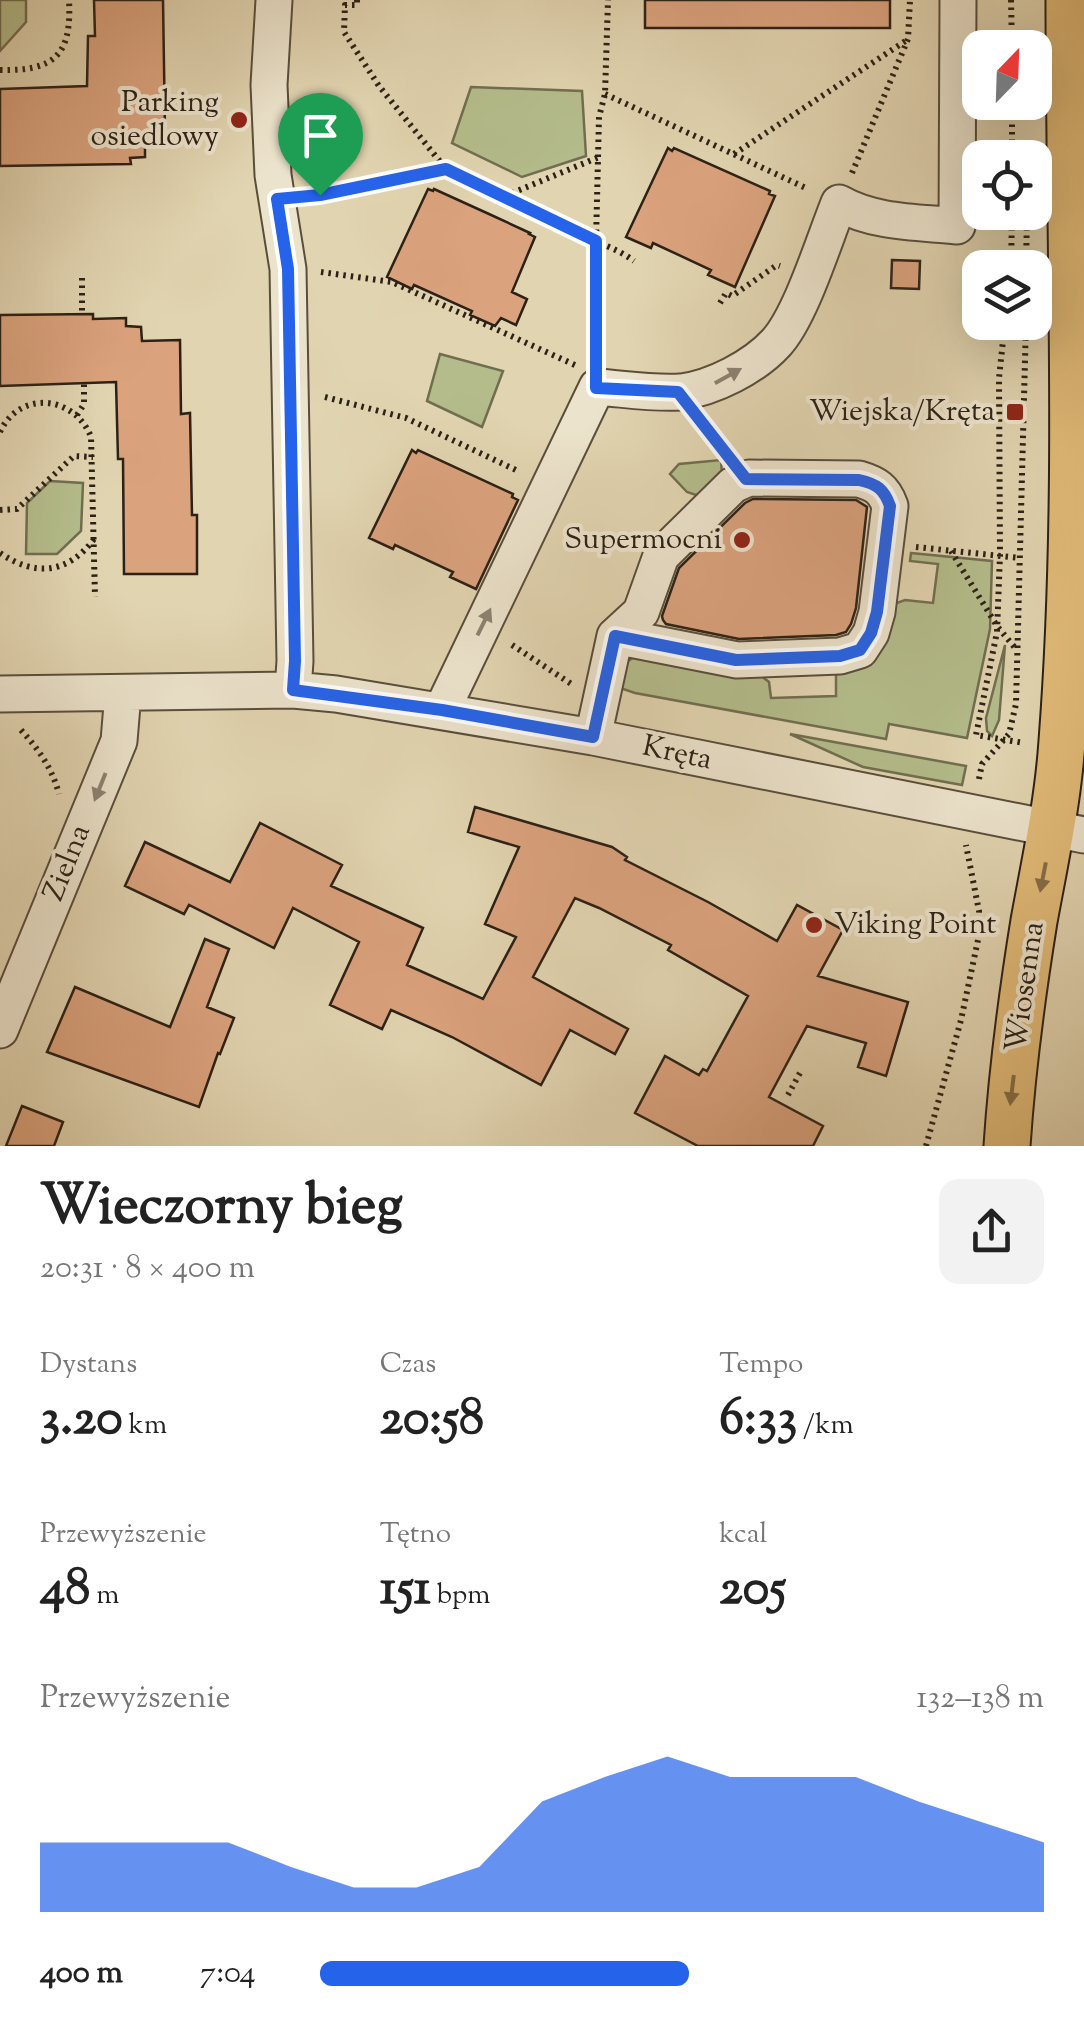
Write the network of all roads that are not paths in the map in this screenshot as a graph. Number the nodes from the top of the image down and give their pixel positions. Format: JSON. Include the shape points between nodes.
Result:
{"nodes":[{"id":1,"x":274,"y":0,"type":"edge"},
{"id":2,"x":958,"y":0,"type":"edge"},
{"id":3,"x":1069,"y":0,"type":"edge"},
{"id":4,"x":1077,"y":610,"type":"edge"},
{"id":5,"x":615,"y":636,"type":"junction"},
{"id":6,"x":293,"y":690,"type":"junction"},
{"id":7,"x":123,"y":693,"type":"junction"},
{"id":8,"x":0,"y":694,"type":"edge"},
{"id":9,"x":442,"y":710,"type":"junction"},
{"id":10,"x":593,"y":737,"type":"junction"},
{"id":11,"x":1068,"y":832,"type":"edge"},
{"id":12,"x":0,"y":1030,"type":"edge"},
{"id":13,"x":1007,"y":1146,"type":"edge"}],
"edges":[{"from":1,"to":6,"type":"street","via":[[269,85],[273,175],[288,269]]},
{"from":9,"to":2,"type":"street","one_way":true,"via":[[596,388],[704,388],[776,343],[839,203],[892,220],[957,226]]},
{"from":3,"to":4,"type":"main road","name":"Wiosenna"},
{"from":4,"to":11,"type":"main road","name":"Wiosenna","via":[[1062,745]]},
{"from":5,"to":5,"type":"street","via":[[641,612],[661,556],[733,485],[746,479],[859,480],[885,492],[890,506],[877,612],[860,650],[736,660]]},
{"from":5,"to":10,"type":"street"},
{"from":6,"to":7,"type":"street","name":"Kręta"},
{"from":6,"to":9,"type":"street","name":"Kręta"},
{"from":7,"to":8,"type":"street","name":"Kręta"},
{"from":7,"to":12,"type":"street","name":"Zielna","one_way":true,"via":[[119,740]]},
{"from":9,"to":10,"type":"street","name":"Kręta"},
{"from":10,"to":11,"type":"street","name":"Kręta"},
{"from":11,"to":13,"type":"main road","name":"Wiosenna","one_way":true,"via":[[1034,924]]}]}
